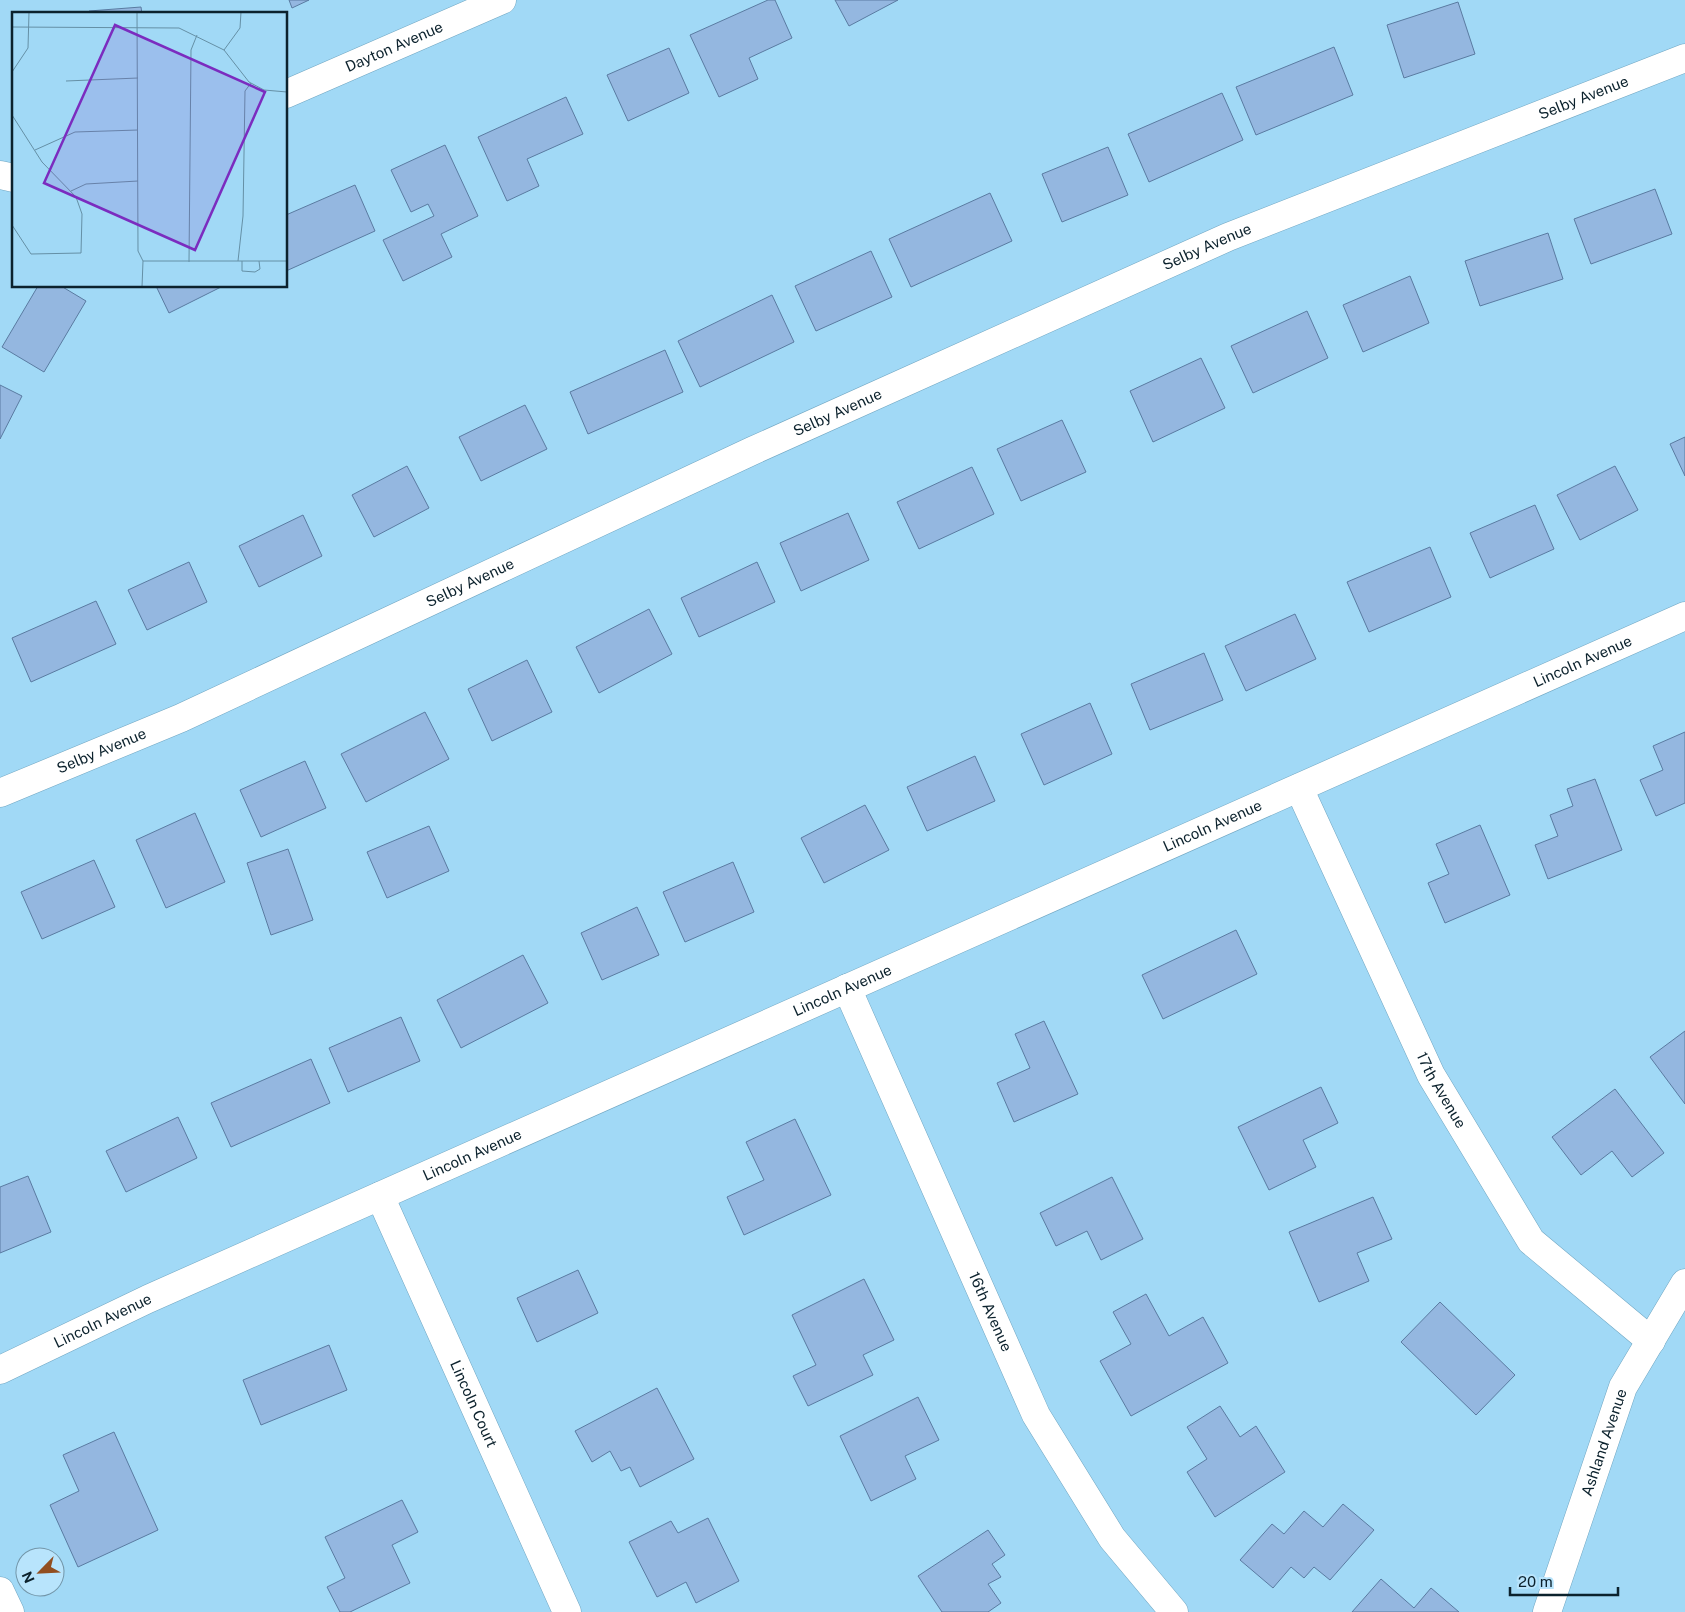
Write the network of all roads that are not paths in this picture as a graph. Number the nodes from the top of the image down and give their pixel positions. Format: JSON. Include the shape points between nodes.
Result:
{"nodes":[{"id":1,"x":502,"y":0,"type":"edge"},
{"id":2,"x":1685,"y":58,"type":"edge"},
{"id":3,"x":288,"y":93,"type":"edge"},
{"id":4,"x":1685,"y":616,"type":"edge"},
{"id":5,"x":1299,"y":788,"type":"junction"},
{"id":6,"x":0,"y":793,"type":"edge"},
{"id":7,"x":847,"y":988,"type":"junction"},
{"id":8,"x":380,"y":1196,"type":"junction"},
{"id":9,"x":1685,"y":1284,"type":"edge"},
{"id":10,"x":1651,"y":1342,"type":"junction"},
{"id":11,"x":0,"y":1370,"type":"edge"},
{"id":12,"x":0,"y":1591,"type":"edge"},
{"id":13,"x":10,"y":1612,"type":"edge"},
{"id":14,"x":567,"y":1612,"type":"edge"},
{"id":15,"x":1174,"y":1612,"type":"edge"},
{"id":16,"x":1547,"y":1612,"type":"edge"}],
"edges":[{"from":1,"to":3,"type":"street","name":"Dayton Avenue"},
{"from":2,"to":6,"type":"street","name":"Selby Avenue","via":[[1228,237],[743,455],[181,718]]},
{"from":4,"to":5,"type":"street","name":"Lincoln Avenue"},
{"from":5,"to":7,"type":"street","name":"Lincoln Avenue"},
{"from":5,"to":10,"type":"street","name":"17th Avenue","via":[[1431,1075],[1531,1241]]},
{"from":7,"to":8,"type":"street","name":"Lincoln Avenue"},
{"from":7,"to":15,"type":"street","name":"16th Avenue","via":[[1036,1415],[1112,1538]]},
{"from":8,"to":11,"type":"street","name":"Lincoln Avenue","via":[[148,1299]]},
{"from":8,"to":14,"type":"street","name":"Lincoln Court"},
{"from":9,"to":10,"type":"street","name":"Ashland Avenue"},
{"from":10,"to":16,"type":"street","name":"Ashland Avenue","via":[[1623,1387]]},
{"from":12,"to":13,"type":"street"}]}
